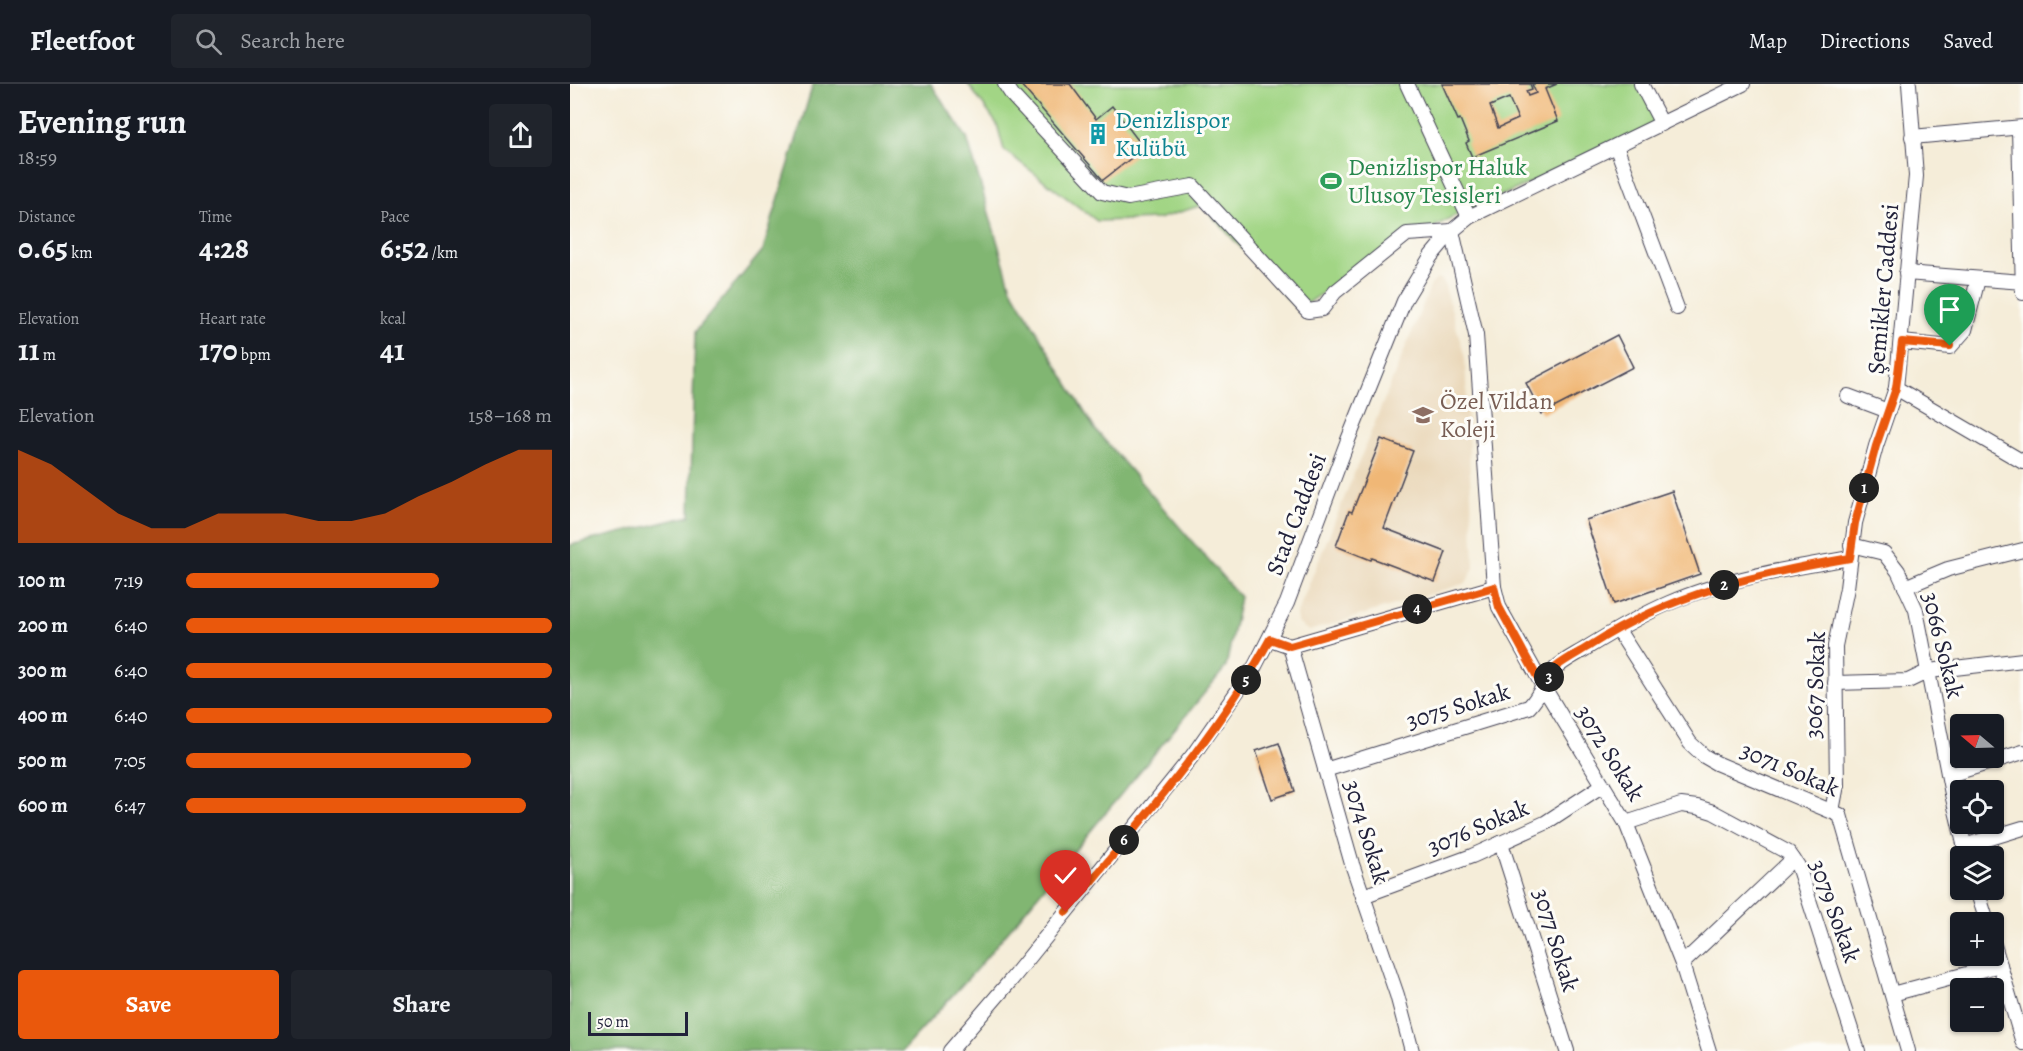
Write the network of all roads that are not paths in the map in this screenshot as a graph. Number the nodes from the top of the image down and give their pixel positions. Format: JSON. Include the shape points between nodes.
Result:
{"nodes":[{"id":1,"x":1005,"y":84,"type":"edge"},
{"id":2,"x":1407,"y":84,"type":"edge"},
{"id":3,"x":1641,"y":84,"type":"edge"},
{"id":4,"x":1743,"y":84,"type":"edge"},
{"id":5,"x":1909,"y":84,"type":"edge"},
{"id":6,"x":1662,"y":124,"type":"junction"},
{"id":7,"x":2021,"y":127,"type":"edge"},
{"id":8,"x":1912,"y":137,"type":"junction"},
{"id":9,"x":1616,"y":146,"type":"junction"},
{"id":10,"x":1469,"y":217,"type":"junction"},
{"id":11,"x":1452,"y":231,"type":"junction"},
{"id":12,"x":1906,"y":273,"type":"junction"},
{"id":13,"x":1978,"y":279,"type":"junction"},
{"id":14,"x":2022,"y":286,"type":"edge"},
{"id":15,"x":1677,"y":308,"type":"dead end"},
{"id":16,"x":1902,"y":342,"type":"junction"},
{"id":17,"x":1896,"y":388,"type":"junction"},
{"id":18,"x":1848,"y":396,"type":"dead end"},
{"id":19,"x":1888,"y":411,"type":"junction"},
{"id":20,"x":2023,"y":462,"type":"edge"},
{"id":21,"x":2023,"y":550,"type":"edge"},
{"id":22,"x":1851,"y":551,"type":"junction"},
{"id":23,"x":1494,"y":587,"type":"junction"},
{"id":24,"x":1905,"y":587,"type":"junction"},
{"id":25,"x":1618,"y":630,"type":"junction"},
{"id":26,"x":1270,"y":639,"type":"junction"},
{"id":27,"x":1290,"y":646,"type":"junction"},
{"id":28,"x":2023,"y":660,"type":"edge"},
{"id":29,"x":1929,"y":671,"type":"junction"},
{"id":30,"x":1835,"y":682,"type":"junction"},
{"id":31,"x":1542,"y":686,"type":"junction"},
{"id":32,"x":2023,"y":752,"type":"edge"},
{"id":33,"x":1325,"y":770,"type":"junction"},
{"id":34,"x":1949,"y":775,"type":"junction"},
{"id":35,"x":1603,"y":785,"type":"junction"},
{"id":36,"x":1832,"y":811,"type":"junction"},
{"id":37,"x":1626,"y":823,"type":"junction"},
{"id":38,"x":2023,"y":828,"type":"edge"},
{"id":39,"x":1502,"y":843,"type":"junction"},
{"id":40,"x":1964,"y":846,"type":"edge"},
{"id":41,"x":1978,"y":846,"type":"edge"},
{"id":42,"x":1793,"y":859,"type":"junction"},
{"id":43,"x":1363,"y":896,"type":"junction"},
{"id":44,"x":1683,"y":964,"type":"junction"},
{"id":45,"x":1996,"y":966,"type":"edge"},
{"id":46,"x":2000,"y":966,"type":"edge"},
{"id":47,"x":1892,"y":994,"type":"junction"},
{"id":48,"x":2023,"y":1042,"type":"edge"},
{"id":49,"x":950,"y":1051,"type":"edge"},
{"id":50,"x":1412,"y":1051,"type":"edge"},
{"id":51,"x":1567,"y":1051,"type":"edge"},
{"id":52,"x":1709,"y":1051,"type":"edge"},
{"id":53,"x":1858,"y":1051,"type":"edge"},
{"id":54,"x":1908,"y":1051,"type":"edge"}],
"edges":[{"from":1,"to":11,"type":"street","via":[[1102,192],[1128,198],[1193,186],[1308,311],[1322,309],[1335,292],[1407,234]]},
{"from":2,"to":10,"type":"street"},
{"from":3,"to":6,"type":"street"},
{"from":4,"to":6,"type":"street","name":"Stad Caddesi"},
{"from":5,"to":8,"type":"street","name":"Şemikler Caddesi"},
{"from":6,"to":9,"type":"street","name":"Stad Caddesi"},
{"from":7,"to":8,"type":"street"},
{"from":7,"to":14,"type":"street"},
{"from":8,"to":12,"type":"street","name":"Şemikler Caddesi","via":[[1916,176]]},
{"from":9,"to":10,"type":"street","name":"Stad Caddesi"},
{"from":9,"to":15,"type":"street"},
{"from":10,"to":11,"type":"street","name":"Stad Caddesi"},
{"from":11,"to":23,"type":"street","name":"3072 Sokak","via":[[1476,335]]},
{"from":11,"to":26,"type":"street","name":"Stad Caddesi","via":[[1431,256],[1404,301]]},
{"from":12,"to":13,"type":"street"},
{"from":12,"to":16,"type":"street","name":"Şemikler Caddesi"},
{"from":13,"to":14,"type":"street"},
{"from":13,"to":16,"type":"street","via":[[1965,330],[1950,346]]},
{"from":16,"to":17,"type":"street","name":"Şemikler Caddesi"},
{"from":17,"to":19,"type":"street","name":"3067 Sokak"},
{"from":17,"to":20,"type":"street","name":"Şemikler Caddesi"},
{"from":18,"to":19,"type":"street"},
{"from":19,"to":22,"type":"street","name":"3067 Sokak"},
{"from":21,"to":24,"type":"street","via":[[1948,569]]},
{"from":22,"to":24,"type":"street","name":"3066 Sokak","via":[[1884,553]]},
{"from":22,"to":25,"type":"street","name":"3075 Sokak","via":[[1669,603]]},
{"from":22,"to":30,"type":"street","name":"3067 Sokak","via":[[1835,646]]},
{"from":23,"to":27,"type":"street"},
{"from":23,"to":31,"type":"street","name":"3072 Sokak","via":[[1499,607]]},
{"from":24,"to":29,"type":"street","name":"3066 Sokak","via":[[1916,610]]},
{"from":25,"to":31,"type":"street","name":"3075 Sokak","via":[[1555,668]]},
{"from":25,"to":36,"type":"street","name":"3071 Sokak","via":[[1690,743],[1704,756]]},
{"from":26,"to":27,"type":"street"},
{"from":26,"to":49,"type":"street","name":"Stad Caddesi","via":[[1193,755]]},
{"from":27,"to":33,"type":"street","name":"3074 Sokak"},
{"from":28,"to":29,"type":"street"},
{"from":29,"to":30,"type":"street","via":[[1908,681]]},
{"from":29,"to":34,"type":"street","name":"3066 Sokak"},
{"from":30,"to":36,"type":"street","name":"3067 Sokak","via":[[1836,785]]},
{"from":31,"to":33,"type":"street","name":"3075 Sokak","via":[[1529,707]]},
{"from":31,"to":35,"type":"street","name":"3072 Sokak"},
{"from":32,"to":34,"type":"street"},
{"from":33,"to":43,"type":"street","name":"3074 Sokak"},
{"from":34,"to":40,"type":"street","name":"3066 Sokak"},
{"from":35,"to":37,"type":"street","name":"3072 Sokak"},
{"from":35,"to":39,"type":"street","name":"3076 Sokak","via":[[1545,824]]},
{"from":36,"to":47,"type":"street","name":"3071 Sokak","via":[[1840,815]]},
{"from":37,"to":42,"type":"street","name":"3079 Sokak","via":[[1682,806],[1697,807],[1789,853]]},
{"from":37,"to":44,"type":"street","name":"3072 Sokak"},
{"from":38,"to":41,"type":"street"},
{"from":39,"to":43,"type":"street","name":"3076 Sokak"},
{"from":39,"to":51,"type":"street","name":"3077 Sokak"},
{"from":42,"to":44,"type":"street"},
{"from":42,"to":53,"type":"street","name":"3079 Sokak"},
{"from":43,"to":50,"type":"street","name":"3074 Sokak"},
{"from":44,"to":52,"type":"street","name":"3072 Sokak"},
{"from":45,"to":47,"type":"street"},
{"from":46,"to":48,"type":"street"},
{"from":47,"to":54,"type":"street","name":"3071 Sokak"}]}
